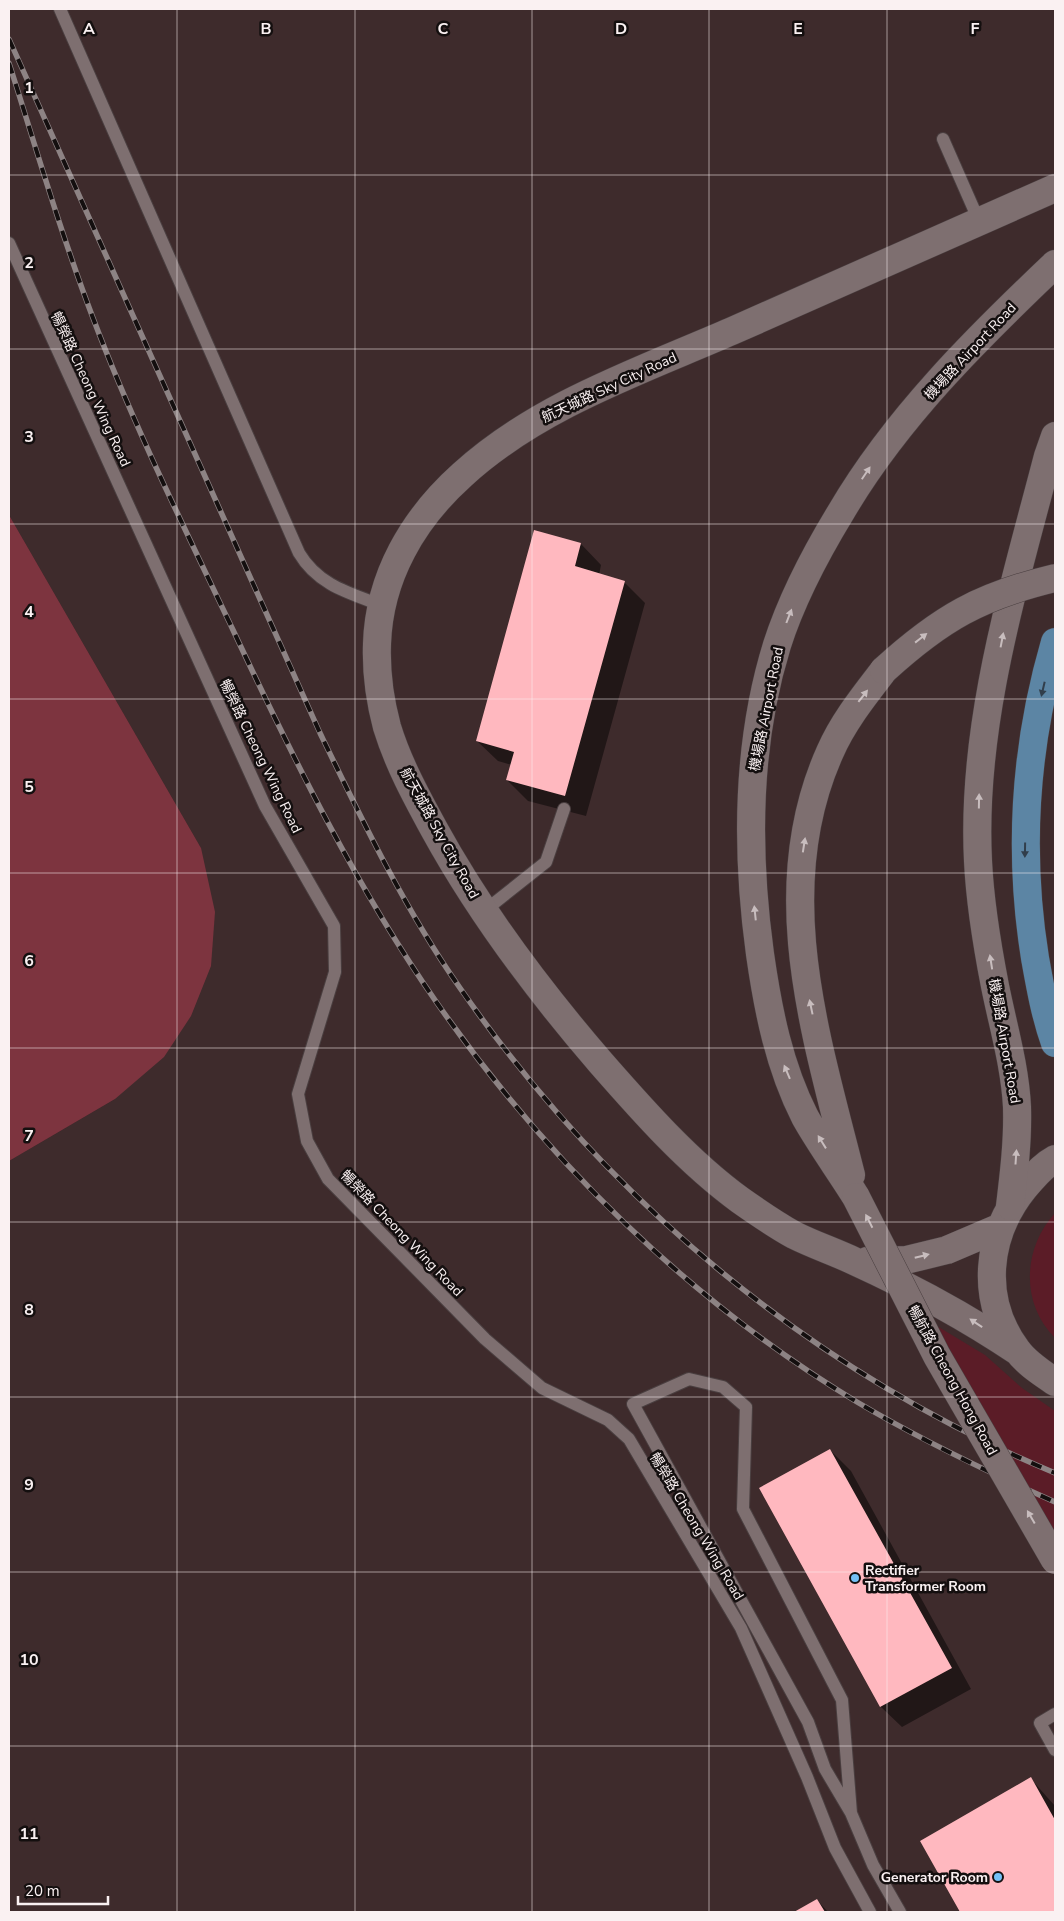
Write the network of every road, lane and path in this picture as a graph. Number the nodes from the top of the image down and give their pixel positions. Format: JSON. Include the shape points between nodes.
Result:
{"nodes":[{"id":1,"x":60,"y":9,"type":"edge"},
{"id":2,"x":944,"y":139,"type":"dead end"},
{"id":3,"x":1055,"y":188,"type":"edge"},
{"id":4,"x":979,"y":221,"type":"junction"},
{"id":5,"x":9,"y":242,"type":"edge"},
{"id":6,"x":1055,"y":264,"type":"edge"},
{"id":7,"x":1055,"y":436,"type":"edge"},
{"id":8,"x":1055,"y":578,"type":"edge"},
{"id":9,"x":382,"y":605,"type":"junction"},
{"id":10,"x":1055,"y":642,"type":"edge"},
{"id":11,"x":564,"y":809,"type":"dead end"},
{"id":12,"x":483,"y":912,"type":"junction"},
{"id":13,"x":1055,"y":1043,"type":"edge"},
{"id":14,"x":1055,"y":1159,"type":"edge"},
{"id":15,"x":856,"y":1197,"type":"junction"},
{"id":16,"x":1005,"y":1216,"type":"junction"},
{"id":17,"x":856,"y":1262,"type":"junction"},
{"id":18,"x":1017,"y":1351,"type":"junction"},
{"id":19,"x":1055,"y":1382,"type":"edge"},
{"id":20,"x":1055,"y":1560,"type":"edge"},
{"id":21,"x":1055,"y":1714,"type":"edge"},
{"id":22,"x":1055,"y":1750,"type":"edge"},
{"id":23,"x":851,"y":1813,"type":"junction"},
{"id":24,"x":870,"y":1912,"type":"edge"},
{"id":25,"x":900,"y":1912,"type":"edge"}],
"edges":[{"from":1,"to":9,"type":"lane","via":[[307,566],[333,587]]},
{"from":2,"to":4,"type":"lane"},
{"from":3,"to":4,"type":"street","name":"航天城路 Sky City Road"},
{"from":4,"to":9,"type":"street","name":"航天城路 Sky City Road","via":[[593,392],[514,435],[461,476],[421,520],[395,562]]},
{"from":5,"to":24,"type":"lane","name":"暢榮路 Cheong Wing Road","via":[[265,806],[334,926],[336,972],[298,1094],[307,1141],[328,1179],[485,1339],[542,1388],[608,1420],[629,1439],[741,1628],[808,1777],[835,1848]]},
{"from":15,"to":6,"type":"street","name":"機場路 Airport Road","one_way":true,"via":[[806,1117],[783,1062],[768,1008],[752,883],[750,826],[753,766],[766,693],[778,645],[796,598],[842,509],[870,468],[941,380]]},
{"from":16,"to":7,"type":"street","name":"機場路 Airport Road","one_way":true,"via":[[1016,1156],[1017,1106],[984,920],[978,860],[980,781],[988,712],[1006,621]]},
{"from":15,"to":8,"type":"street","one_way":true,"bridge":true,"via":[[803,970],[801,861],[808,814],[830,752],[854,709],[884,670],[920,637],[962,610],[1007,590]]},
{"from":9,"to":12,"type":"street","name":"航天城路 Sky City Road","via":[[377,667],[386,724],[418,800]]},
{"from":10,"to":13,"type":"main road","one_way":true,"via":[[1034,729],[1027,789],[1025,857],[1031,930],[1048,1023]]},
{"from":11,"to":12,"type":"lane","via":[[546,862]]},
{"from":12,"to":17,"type":"street","name":"航天城路 Sky City Road","via":[[568,1025],[689,1156],[738,1198],[794,1235]]},
{"from":14,"to":16,"type":"street","via":[[1043,1166]]},
{"from":20,"to":15,"type":"street","name":"暢航路 Cheong Hong Road","one_way":true,"bridge":true,"via":[[937,1356]]},
{"from":17,"to":16,"type":"street","name":"航天城路 Sky City Road","one_way":true,"via":[[906,1260],[947,1250]]},
{"from":16,"to":18,"type":"street","via":[[991,1259],[992,1288],[1000,1319]]},
{"from":18,"to":17,"type":"street","name":"航天城路 Sky City Road","one_way":true,"via":[[967,1317]]},
{"from":18,"to":19,"type":"street"},
{"from":21,"to":22,"type":"lane","via":[[1040,1723]]},
{"from":23,"to":23,"type":"lane","via":[[825,1769],[808,1722],[633,1404],[689,1379],[723,1387],[746,1408],[743,1509],[842,1700]]},
{"from":23,"to":25,"type":"lane","via":[[873,1865]]}]}
